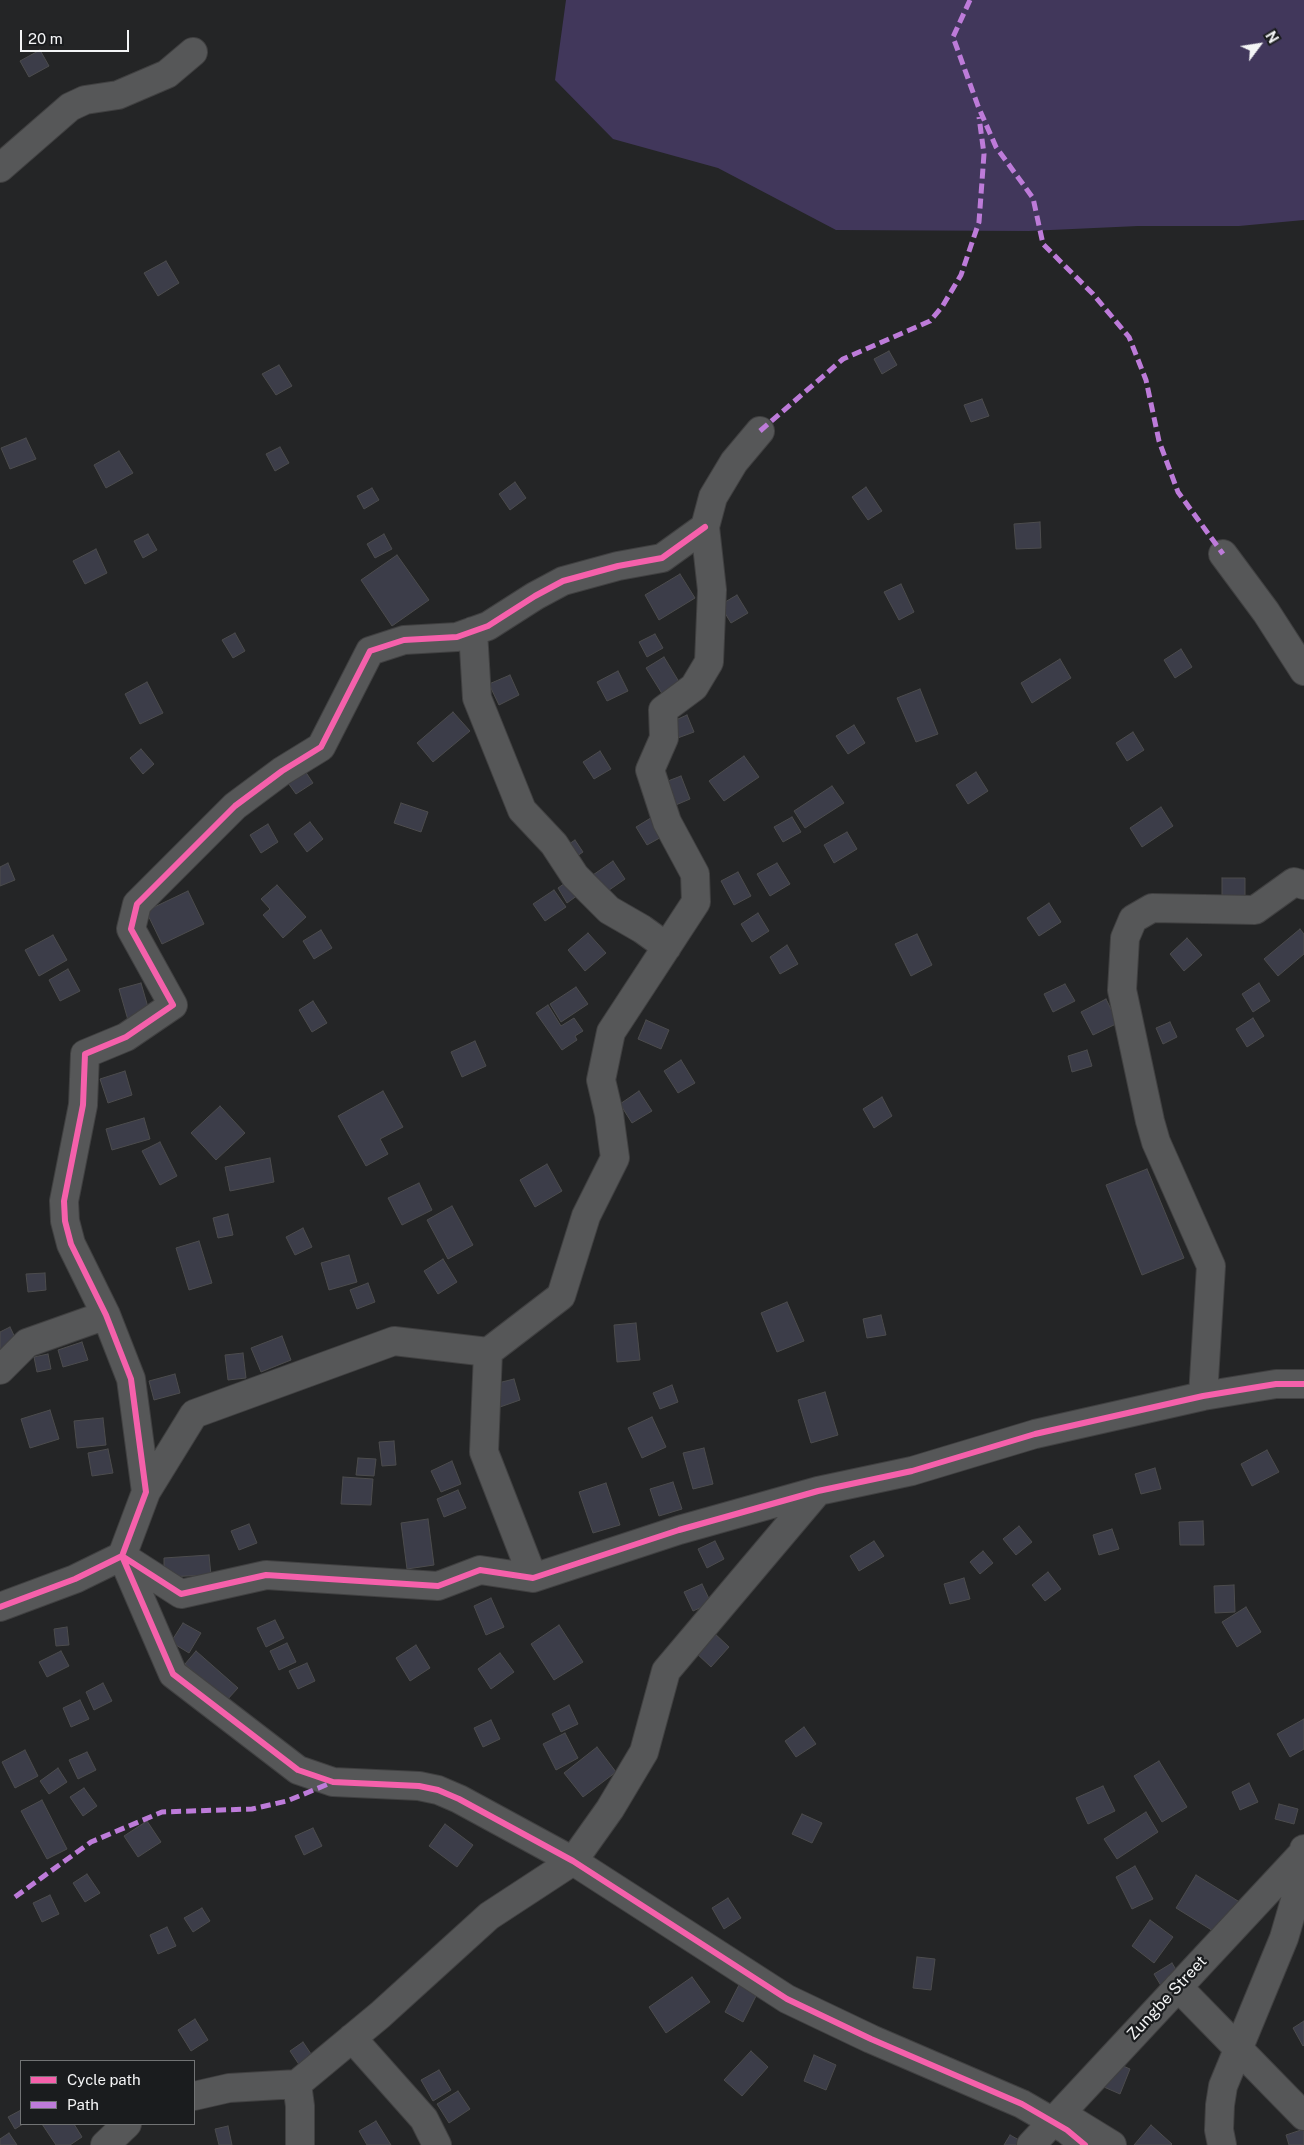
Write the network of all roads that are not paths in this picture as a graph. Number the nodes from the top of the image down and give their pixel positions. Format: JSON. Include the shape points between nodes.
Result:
{"nodes":[{"id":1,"x":193,"y":52,"type":"dead end"},
{"id":2,"x":0,"y":168,"type":"edge"},
{"id":3,"x":760,"y":432,"type":"dead end"},
{"id":4,"x":705,"y":527,"type":"junction"},
{"id":5,"x":1223,"y":554,"type":"dead end"},
{"id":6,"x":473,"y":631,"type":"junction"},
{"id":7,"x":1304,"y":671,"type":"edge"},
{"id":8,"x":1304,"y":885,"type":"edge"},
{"id":9,"x":667,"y":947,"type":"junction"},
{"id":10,"x":106,"y":1315,"type":"junction"},
{"id":11,"x":488,"y":1352,"type":"junction"},
{"id":12,"x":0,"y":1370,"type":"edge"},
{"id":13,"x":1304,"y":1384,"type":"edge"},
{"id":14,"x":1203,"y":1396,"type":"junction"},
{"id":15,"x":818,"y":1491,"type":"junction"},
{"id":16,"x":146,"y":1492,"type":"junction"},
{"id":17,"x":122,"y":1556,"type":"junction"},
{"id":18,"x":532,"y":1578,"type":"junction"},
{"id":19,"x":0,"y":1607,"type":"edge"},
{"id":20,"x":1304,"y":1850,"type":"edge"},
{"id":21,"x":573,"y":1861,"type":"junction"},
{"id":22,"x":1178,"y":1987,"type":"junction"},
{"id":23,"x":352,"y":2038,"type":"junction"},
{"id":24,"x":297,"y":2084,"type":"junction"},
{"id":25,"x":195,"y":2096,"type":"edge"},
{"id":26,"x":1061,"y":2113,"type":"junction"},
{"id":27,"x":1304,"y":2116,"type":"edge"},
{"id":28,"x":126,"y":2125,"type":"edge"},
{"id":29,"x":105,"y":2145,"type":"edge"},
{"id":30,"x":300,"y":2145,"type":"edge"},
{"id":31,"x":437,"y":2145,"type":"edge"},
{"id":32,"x":1031,"y":2145,"type":"edge"},
{"id":33,"x":1085,"y":2145,"type":"edge"},
{"id":34,"x":1092,"y":2145,"type":"edge"},
{"id":35,"x":1112,"y":2145,"type":"edge"},
{"id":36,"x":1222,"y":2145,"type":"edge"}],
"edges":[{"from":1,"to":2,"type":"street","via":[[167,74],[118,95],[85,100],[70,107]]},
{"from":3,"to":4,"type":"street","via":[[734,462],[713,497]]},
{"from":4,"to":6,"type":"street","via":[[662,558],[563,581],[488,626]]},
{"from":4,"to":9,"type":"street","via":[[712,590],[709,662],[694,687],[663,710],[664,738],[650,770],[668,822],[695,874],[696,902]]},
{"from":5,"to":7,"type":"street"},
{"from":6,"to":9,"type":"street","via":[[476,698],[522,810],[554,844],[575,876],[609,910],[642,928]]},
{"from":6,"to":10,"type":"street","via":[[457,638],[404,640],[370,651],[321,747],[235,806],[137,904],[132,929],[174,1005],[126,1037],[85,1054],[83,1105],[64,1201],[64,1221],[71,1244]]},
{"from":8,"to":14,"type":"street","via":[[1294,882],[1255,910],[1152,908],[1132,918],[1126,938],[1122,990],[1150,1121],[1156,1142],[1211,1266]]},
{"from":9,"to":11,"type":"street","via":[[611,1032],[601,1080],[615,1158],[586,1216],[561,1296]]},
{"from":10,"to":12,"type":"street","via":[[27,1342]]},
{"from":10,"to":16,"type":"street","via":[[131,1379]]},
{"from":11,"to":16,"type":"street","via":[[394,1341],[194,1414]]},
{"from":11,"to":18,"type":"street","via":[[484,1452]]},
{"from":13,"to":14,"type":"street","via":[[1276,1384]]},
{"from":14,"to":15,"type":"street","via":[[1035,1434],[912,1471]]},
{"from":15,"to":18,"type":"street","via":[[679,1530]]},
{"from":15,"to":21,"type":"street","via":[[666,1672],[644,1752],[610,1809]]},
{"from":16,"to":17,"type":"street"},
{"from":17,"to":18,"type":"street","via":[[182,1594],[266,1575],[438,1586],[480,1570]]},
{"from":17,"to":19,"type":"street","via":[[75,1579]]},
{"from":17,"to":21,"type":"street","via":[[173,1674],[298,1770],[333,1782],[419,1786],[438,1790]]},
{"from":20,"to":22,"type":"street","name":"Zungbe Street"},
{"from":20,"to":36,"type":"street","via":[[1298,1890],[1284,1938],[1223,2086],[1220,2114]]},
{"from":21,"to":23,"type":"street","via":[[489,1916]]},
{"from":21,"to":33,"type":"street","via":[[787,1999],[1022,2104],[1067,2130]]},
{"from":22,"to":26,"type":"street","name":"Zungbe Street"},
{"from":22,"to":27,"type":"street"},
{"from":23,"to":24,"type":"street"},
{"from":23,"to":31,"type":"street","via":[[424,2119]]},
{"from":24,"to":25,"type":"street","via":[[229,2088]]},
{"from":24,"to":30,"type":"street"},
{"from":26,"to":32,"type":"street","name":"Zungbe Street"},
{"from":26,"to":34,"type":"street"},
{"from":26,"to":35,"type":"street"},
{"from":28,"to":29,"type":"street"}]}
